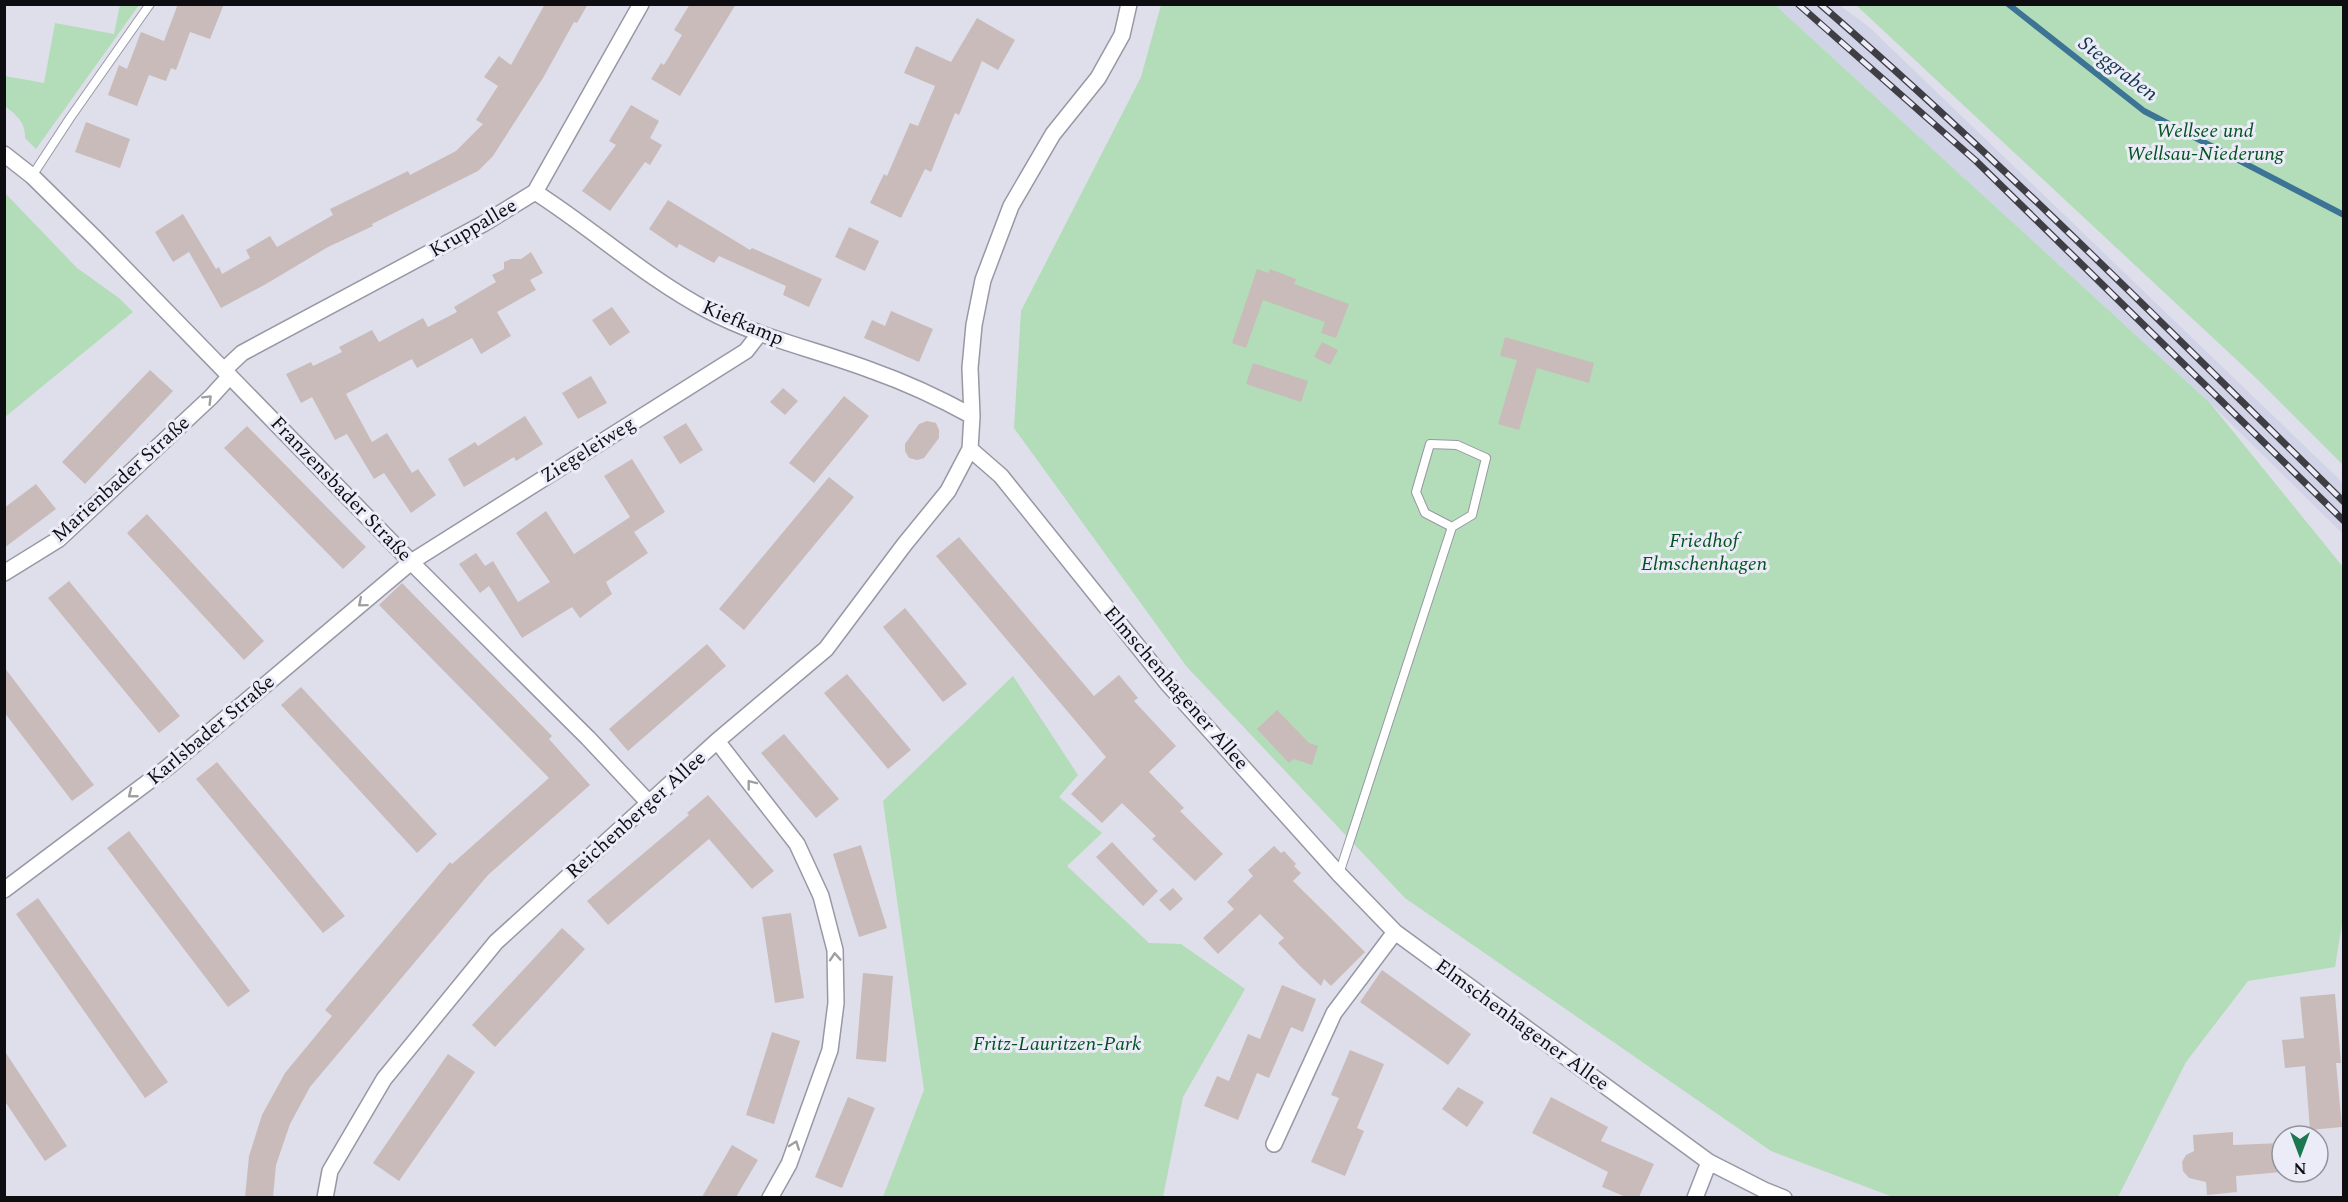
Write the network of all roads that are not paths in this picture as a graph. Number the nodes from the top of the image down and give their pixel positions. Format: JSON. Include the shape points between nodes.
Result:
{"nodes":[{"id":1,"x":150,"y":4,"type":"edge"},
{"id":2,"x":641,"y":4,"type":"edge"},
{"id":3,"x":1129,"y":4,"type":"edge"},
{"id":4,"x":4,"y":154,"type":"edge"},
{"id":5,"x":32,"y":176,"type":"junction"},
{"id":6,"x":535,"y":192,"type":"junction"},
{"id":7,"x":760,"y":333,"type":"junction"},
{"id":8,"x":227,"y":373,"type":"junction"},
{"id":9,"x":972,"y":416,"type":"junction"},
{"id":10,"x":970,"y":449,"type":"junction"},
{"id":11,"x":1452,"y":527,"type":"junction"},
{"id":12,"x":411,"y":562,"type":"junction"},
{"id":13,"x":4,"y":573,"type":"edge"},
{"id":14,"x":717,"y":741,"type":"junction"},
{"id":15,"x":649,"y":803,"type":"junction"},
{"id":16,"x":1339,"y":874,"type":"junction"},
{"id":17,"x":4,"y":890,"type":"edge"},
{"id":18,"x":1395,"y":932,"type":"junction"},
{"id":19,"x":1274,"y":1144,"type":"dead end"},
{"id":20,"x":1709,"y":1162,"type":"junction"},
{"id":21,"x":325,"y":1197,"type":"edge"},
{"id":22,"x":770,"y":1197,"type":"edge"},
{"id":23,"x":1695,"y":1197,"type":"edge"},
{"id":24,"x":1784,"y":1197,"type":"edge"}],
"edges":[{"from":1,"to":5,"type":"lane"},
{"from":2,"to":6,"type":"street","name":"Kruppallee"},
{"from":3,"to":9,"type":"street","via":[[1122,35],[1098,78],[1053,134],[1011,206],[982,280],[970,368]]},
{"from":4,"to":5,"type":"street","name":"Franzensbader Straße"},
{"from":5,"to":8,"type":"street","name":"Franzensbader Straße"},
{"from":6,"to":7,"type":"street","name":"Kiefkamp","via":[[636,265],[707,310]]},
{"from":6,"to":8,"type":"street","name":"Kruppallee","via":[[483,224],[242,353]]},
{"from":7,"to":9,"type":"street","name":"Kiefkamp","via":[[872,370]]},
{"from":7,"to":12,"type":"street","name":"Ziegeleiweg","via":[[746,351]]},
{"from":8,"to":12,"type":"street","name":"Franzensbader Straße"},
{"from":13,"to":8,"type":"street","name":"Marienbader Straße","one_way":true,"via":[[59,539],[211,397]]},
{"from":9,"to":10,"type":"street"},
{"from":10,"to":14,"type":"street","name":"Reichenberger Allee","via":[[948,491],[826,649]]},
{"from":10,"to":16,"type":"street","name":"Elmschenhagener Allee","via":[[1001,476],[1168,684]]},
{"from":11,"to":11,"type":"lane","via":[[1425,513],[1416,492],[1430,444],[1457,445],[1486,458],[1472,515]]},
{"from":11,"to":16,"type":"lane"},
{"from":12,"to":15,"type":"street","name":"Franzensbader Straße"},
{"from":12,"to":17,"type":"street","name":"Karlsbader Straße","one_way":true,"via":[[168,766]]},
{"from":14,"to":15,"type":"street","name":"Reichenberger Allee"},
{"from":22,"to":14,"type":"street","one_way":true,"via":[[789,1164],[830,1050],[836,1003],[835,950],[821,896],[796,844]]},
{"from":15,"to":21,"type":"street","name":"Reichenberger Allee","via":[[496,942],[384,1079],[330,1171]]},
{"from":16,"to":18,"type":"street","name":"Elmschenhagener Allee"},
{"from":18,"to":19,"type":"street","via":[[1334,1013]]},
{"from":18,"to":20,"type":"street","name":"Elmschenhagener Allee"},
{"from":20,"to":23,"type":"street"},
{"from":20,"to":24,"type":"street","name":"Elmschenhagener Allee"}]}
